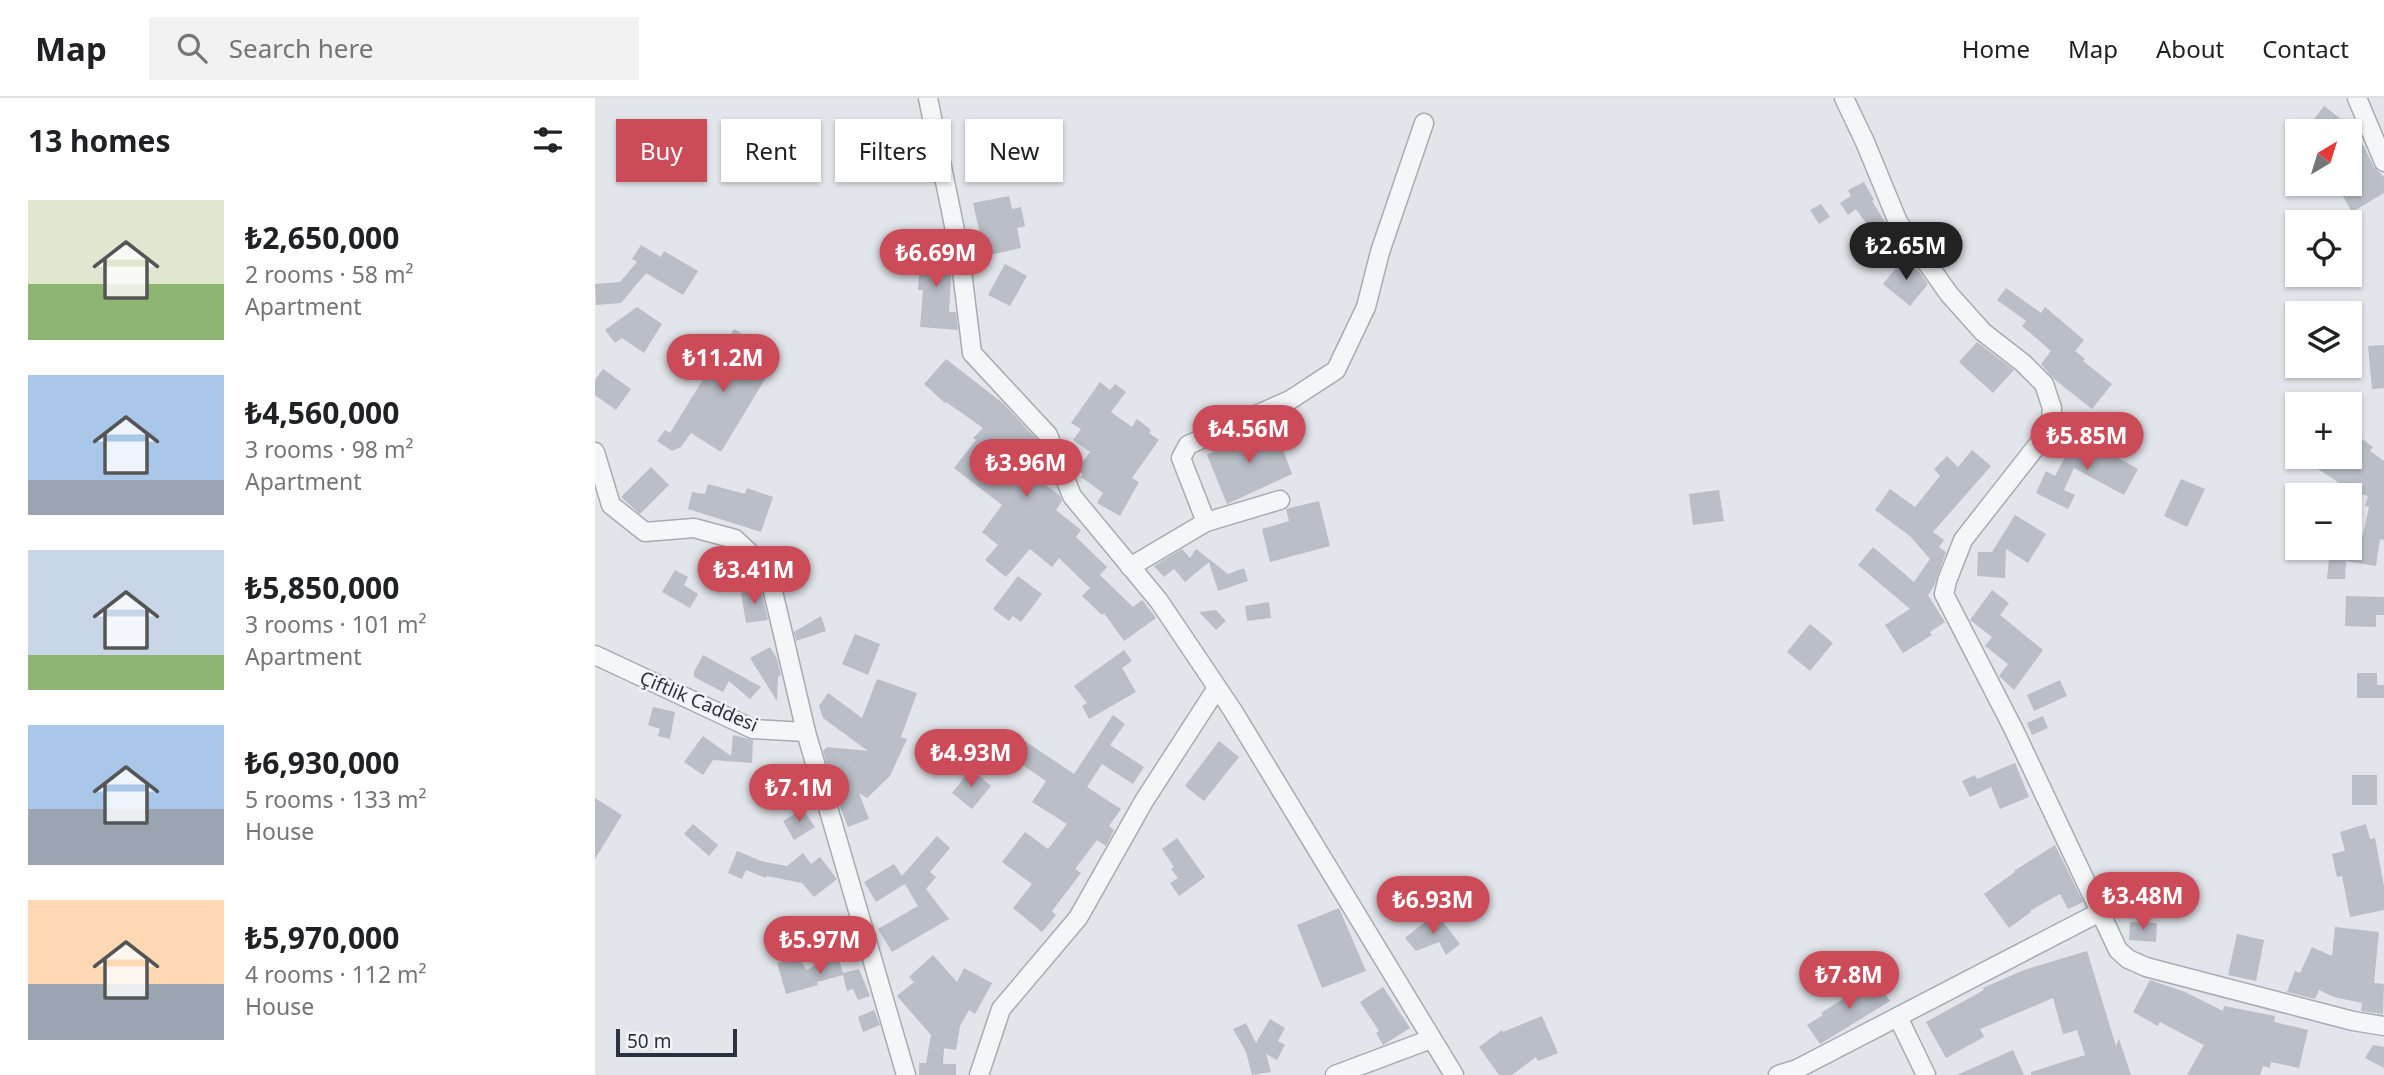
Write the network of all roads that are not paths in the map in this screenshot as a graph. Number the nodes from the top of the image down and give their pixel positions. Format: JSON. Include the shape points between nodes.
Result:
{"nodes":[{"id":1,"x":928,"y":98,"type":"edge"},
{"id":2,"x":1844,"y":98,"type":"edge"},
{"id":3,"x":2357,"y":98,"type":"edge"},
{"id":4,"x":1424,"y":123,"type":"dead end"},
{"id":5,"x":2384,"y":162,"type":"edge"},
{"id":6,"x":595,"y":452,"type":"edge"},
{"id":7,"x":1280,"y":500,"type":"dead end"},
{"id":8,"x":1206,"y":523,"type":"junction"},
{"id":9,"x":1130,"y":567,"type":"junction"},
{"id":10,"x":595,"y":654,"type":"edge"},
{"id":11,"x":1217,"y":688,"type":"junction"},
{"id":12,"x":806,"y":732,"type":"junction"},
{"id":13,"x":2100,"y":912,"type":"junction"},
{"id":14,"x":1898,"y":1017,"type":"junction"},
{"id":15,"x":2384,"y":1026,"type":"edge"},
{"id":16,"x":1431,"y":1039,"type":"junction"},
{"id":17,"x":1798,"y":1072,"type":"edge"},
{"id":18,"x":906,"y":1075,"type":"edge"},
{"id":19,"x":979,"y":1075,"type":"edge"},
{"id":20,"x":1335,"y":1075,"type":"edge"},
{"id":21,"x":1454,"y":1075,"type":"edge"},
{"id":22,"x":1777,"y":1075,"type":"edge"},
{"id":23,"x":1926,"y":1075,"type":"edge"}],
"edges":[{"from":1,"to":9,"type":"street","via":[[960,255],[972,352],[1048,435],[1072,496]]},
{"from":2,"to":13,"type":"street","via":[[1898,222],[1949,294],[2044,384],[2052,408],[2050,429],[1963,540],[1944,594]]},
{"from":3,"to":5,"type":"street"},
{"from":4,"to":8,"type":"street","via":[[1366,307],[1336,370],[1290,400],[1188,445],[1181,458]]},
{"from":6,"to":12,"type":"street","via":[[611,505],[645,532],[694,528],[735,539],[768,570]]},
{"from":7,"to":8,"type":"street"},
{"from":8,"to":9,"type":"street"},
{"from":9,"to":11,"type":"street","via":[[1159,601]]},
{"from":10,"to":12,"type":"street","name":"Çiftlik Caddesi","via":[[753,729]]},
{"from":11,"to":16,"type":"street"},
{"from":11,"to":19,"type":"street","via":[[1144,801],[1078,918],[1001,1009]]},
{"from":12,"to":18,"type":"street"},
{"from":13,"to":14,"type":"street"},
{"from":13,"to":15,"type":"street","via":[[2118,950],[2146,967]]},
{"from":14,"to":17,"type":"street"},
{"from":14,"to":23,"type":"street"},
{"from":16,"to":20,"type":"street"},
{"from":16,"to":21,"type":"street"},
{"from":17,"to":22,"type":"street"}]}
